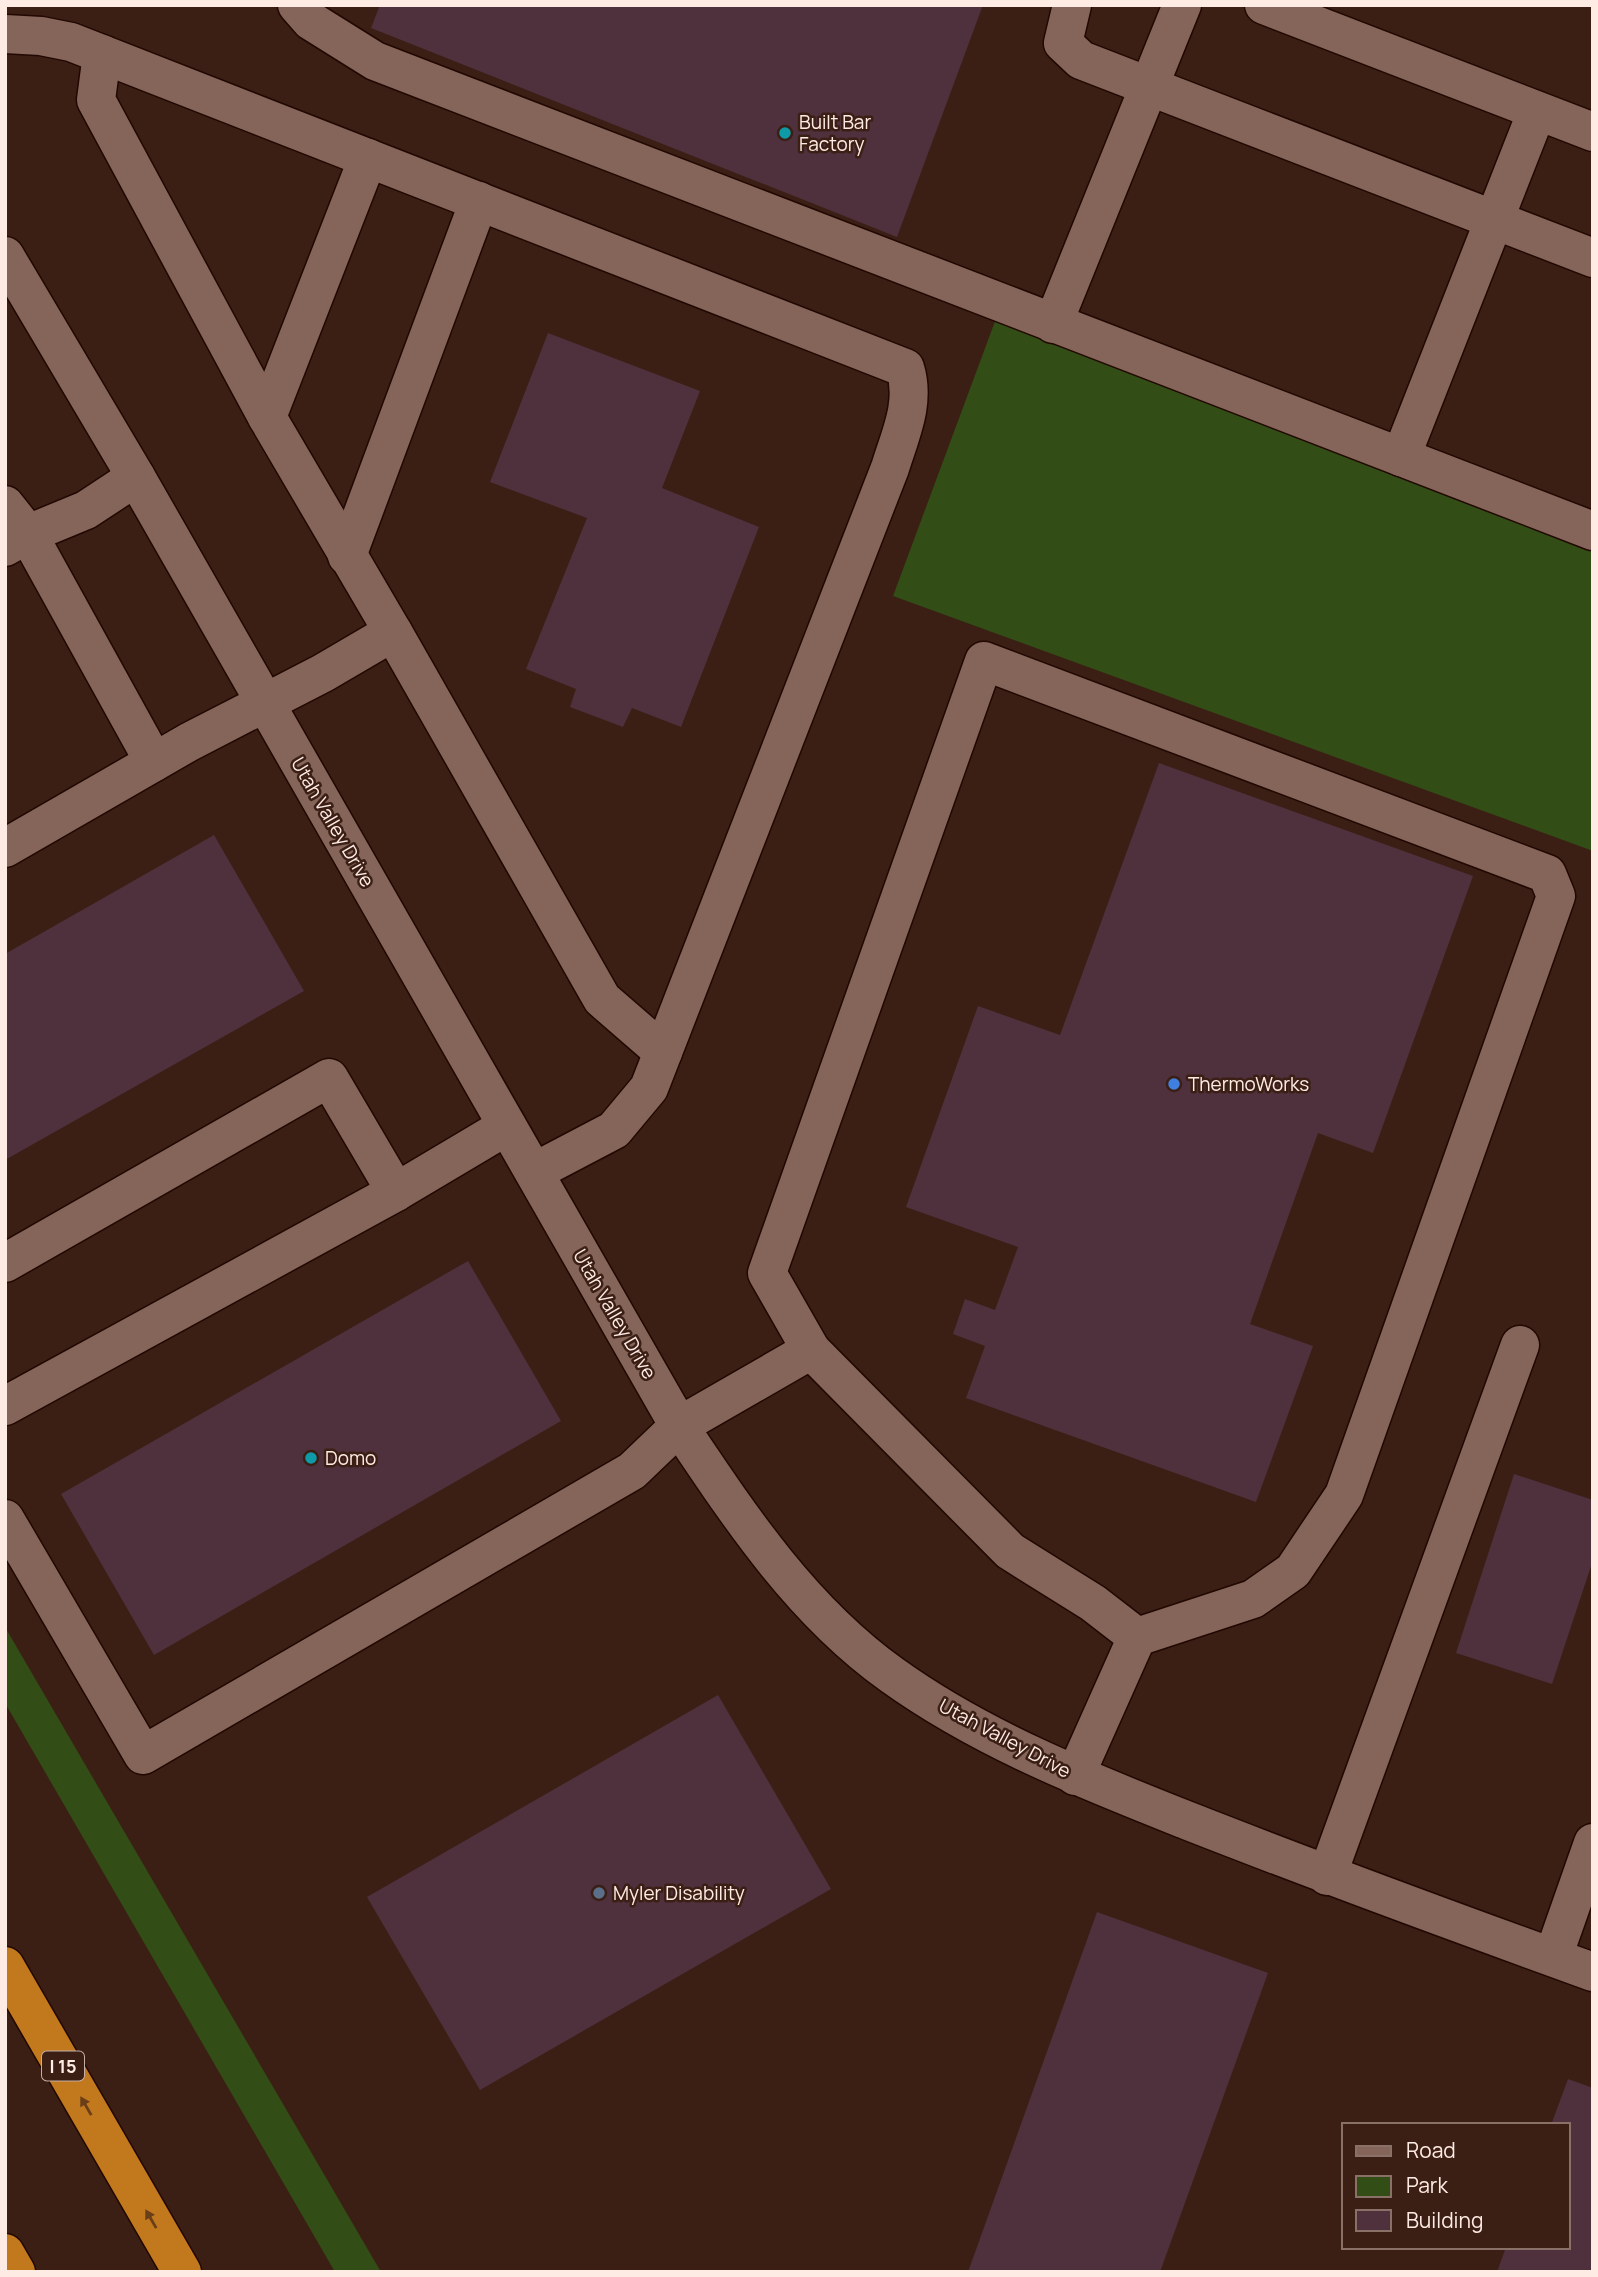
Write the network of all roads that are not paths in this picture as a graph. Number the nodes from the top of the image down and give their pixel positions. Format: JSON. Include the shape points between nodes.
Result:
{"nodes":[{"id":1,"x":297,"y":5,"type":"edge"},
{"id":2,"x":1072,"y":5,"type":"edge"},
{"id":3,"x":1182,"y":5,"type":"edge"},
{"id":4,"x":1264,"y":5,"type":"edge"},
{"id":5,"x":5,"y":34,"type":"edge"},
{"id":6,"x":102,"y":54,"type":"junction"},
{"id":7,"x":1149,"y":85,"type":"junction"},
{"id":8,"x":1537,"y":111,"type":"junction"},
{"id":9,"x":1593,"y":132,"type":"edge"},
{"id":10,"x":368,"y":158,"type":"junction"},
{"id":11,"x":480,"y":201,"type":"junction"},
{"id":12,"x":1494,"y":219,"type":"junction"},
{"id":13,"x":5,"y":256,"type":"edge"},
{"id":14,"x":1593,"y":258,"type":"edge"},
{"id":15,"x":1054,"y":324,"type":"junction"},
{"id":16,"x":267,"y":417,"type":"junction"},
{"id":17,"x":1401,"y":457,"type":"junction"},
{"id":18,"x":136,"y":477,"type":"junction"},
{"id":19,"x":13,"y":528,"type":"edge"},
{"id":20,"x":1593,"y":531,"type":"edge"},
{"id":21,"x":346,"y":556,"type":"junction"},
{"id":22,"x":393,"y":632,"type":"junction"},
{"id":23,"x":265,"y":703,"type":"junction"},
{"id":24,"x":154,"y":762,"type":"junction"},
{"id":25,"x":5,"y":848,"type":"edge"},
{"id":26,"x":663,"y":1052,"type":"junction"},
{"id":27,"x":507,"y":1126,"type":"junction"},
{"id":28,"x":534,"y":1171,"type":"junction"},
{"id":29,"x":396,"y":1192,"type":"junction"},
{"id":30,"x":5,"y":1263,"type":"edge"},
{"id":31,"x":1520,"y":1345,"type":"dead end"},
{"id":32,"x":811,"y":1350,"type":"junction"},
{"id":33,"x":5,"y":1406,"type":"edge"},
{"id":34,"x":679,"y":1426,"type":"junction"},
{"id":35,"x":5,"y":1519,"type":"edge"},
{"id":36,"x":1137,"y":1637,"type":"junction"},
{"id":37,"x":1075,"y":1776,"type":"junction"},
{"id":38,"x":1593,"y":1843,"type":"edge"},
{"id":39,"x":1327,"y":1876,"type":"junction"},
{"id":40,"x":1553,"y":1957,"type":"junction"},
{"id":41,"x":5,"y":1966,"type":"edge"},
{"id":42,"x":1593,"y":1972,"type":"edge"},
{"id":43,"x":5,"y":2253,"type":"edge"},
{"id":44,"x":16,"y":2272,"type":"edge"},
{"id":45,"x":182,"y":2272,"type":"edge"}],
"edges":[{"from":1,"to":15,"type":"street","via":[[311,21],[375,61]]},
{"from":2,"to":7,"type":"street","via":[[1063,43],[1081,60]]},
{"from":3,"to":7,"type":"street"},
{"from":4,"to":8,"type":"street"},
{"from":5,"to":6,"type":"street","via":[[51,38]]},
{"from":6,"to":10,"type":"street"},
{"from":6,"to":16,"type":"street","via":[[96,100]]},
{"from":7,"to":12,"type":"street"},
{"from":7,"to":15,"type":"street"},
{"from":8,"to":9,"type":"street"},
{"from":8,"to":12,"type":"street"},
{"from":10,"to":11,"type":"street"},
{"from":10,"to":16,"type":"street"},
{"from":11,"to":21,"type":"street"},
{"from":11,"to":26,"type":"street","via":[[905,368],[912,388],[890,468]]},
{"from":12,"to":14,"type":"street"},
{"from":12,"to":17,"type":"street"},
{"from":13,"to":18,"type":"street","name":"Utah Valley Drive"},
{"from":15,"to":17,"type":"street"},
{"from":16,"to":21,"type":"street"},
{"from":17,"to":20,"type":"street"},
{"from":18,"to":19,"type":"street","via":[[86,510]]},
{"from":18,"to":23,"type":"street","name":"Utah Valley Drive"},
{"from":19,"to":24,"type":"street"},
{"from":21,"to":22,"type":"street"},
{"from":22,"to":23,"type":"street"},
{"from":22,"to":26,"type":"street","via":[[602,999]]},
{"from":23,"to":24,"type":"street"},
{"from":23,"to":27,"type":"street","name":"Utah Valley Drive"},
{"from":24,"to":25,"type":"street"},
{"from":26,"to":28,"type":"street","via":[[649,1088],[614,1130]]},
{"from":27,"to":28,"type":"street","name":"Utah Valley Drive"},
{"from":27,"to":29,"type":"street"},
{"from":28,"to":34,"type":"street","name":"Utah Valley Drive"},
{"from":29,"to":30,"type":"street","via":[[329,1079]]},
{"from":29,"to":33,"type":"street"},
{"from":31,"to":39,"type":"street"},
{"from":32,"to":34,"type":"street"},
{"from":32,"to":36,"type":"street","via":[[1010,1551]]},
{"from":32,"to":36,"type":"street","via":[[767,1273],[984,661],[1547,874],[1556,896],[1344,1495],[1293,1571],[1253,1599]]},
{"from":34,"to":35,"type":"street","via":[[632,1471],[143,1755]]},
{"from":34,"to":37,"type":"street","name":"Utah Valley Drive","via":[[759,1544],[843,1635],[892,1675],[973,1725]]},
{"from":36,"to":37,"type":"street"},
{"from":37,"to":39,"type":"street","name":"Utah Valley Drive"},
{"from":38,"to":40,"type":"street"},
{"from":39,"to":40,"type":"street","name":"Utah Valley Drive"},
{"from":40,"to":42,"type":"street","name":"Utah Valley Drive"},
{"from":45,"to":41,"type":"highway","number":"I 15","one_way":true},
{"from":43,"to":44,"type":"highway"}]}
